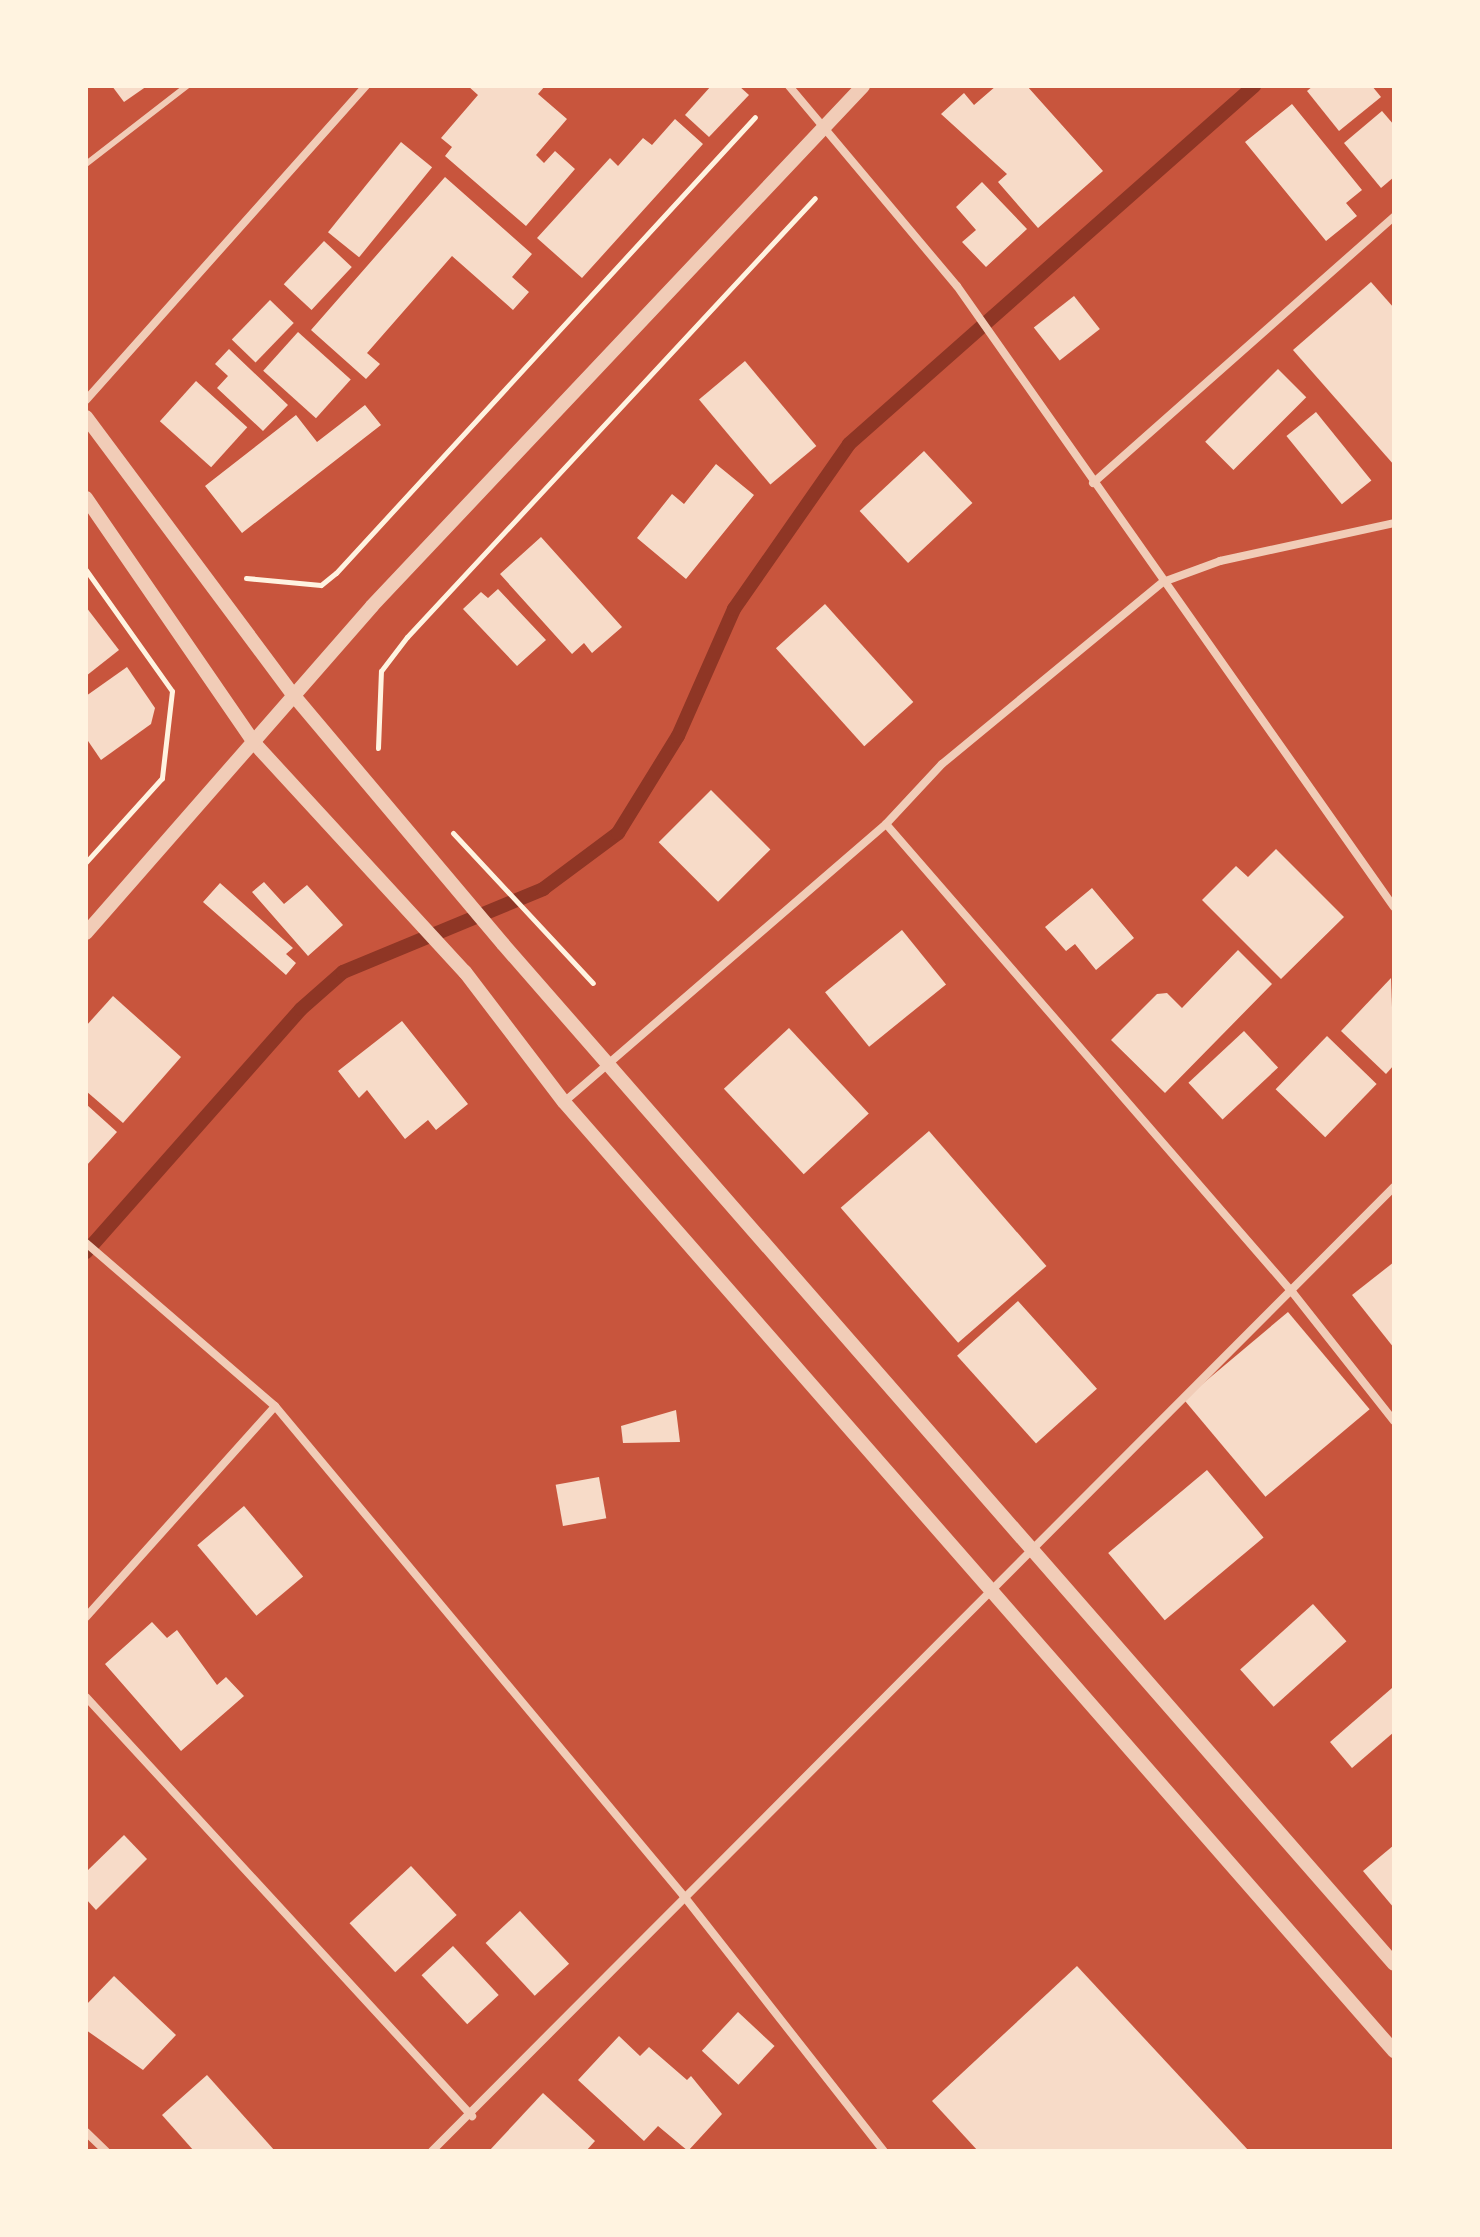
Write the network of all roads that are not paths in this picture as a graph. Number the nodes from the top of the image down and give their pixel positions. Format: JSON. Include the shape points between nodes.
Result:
{"nodes":[{"id":1,"x":187,"y":86,"type":"edge"},
{"id":2,"x":366,"y":86,"type":"edge"},
{"id":3,"x":789,"y":86,"type":"edge"},
{"id":4,"x":863,"y":86,"type":"edge"},
{"id":5,"x":820,"y":124,"type":"junction"},
{"id":6,"x":86,"y":164,"type":"edge"},
{"id":7,"x":1394,"y":217,"type":"edge"},
{"id":8,"x":86,"y":400,"type":"edge"},
{"id":9,"x":86,"y":417,"type":"edge"},
{"id":10,"x":1093,"y":483,"type":"junction"},
{"id":11,"x":86,"y":498,"type":"edge"},
{"id":12,"x":1394,"y":523,"type":"edge"},
{"id":13,"x":1163,"y":582,"type":"junction"},
{"id":14,"x":295,"y":697,"type":"junction"},
{"id":15,"x":256,"y":745,"type":"junction"},
{"id":16,"x":886,"y":824,"type":"junction"},
{"id":17,"x":1394,"y":907,"type":"edge"},
{"id":18,"x":86,"y":933,"type":"edge"},
{"id":19,"x":609,"y":1059,"type":"junction"},
{"id":20,"x":564,"y":1102,"type":"junction"},
{"id":21,"x":1394,"y":1187,"type":"edge"},
{"id":22,"x":86,"y":1243,"type":"edge"},
{"id":23,"x":1293,"y":1293,"type":"junction"},
{"id":24,"x":275,"y":1406,"type":"junction"},
{"id":25,"x":1394,"y":1421,"type":"edge"},
{"id":26,"x":1032,"y":1548,"type":"junction"},
{"id":27,"x":994,"y":1590,"type":"junction"},
{"id":28,"x":86,"y":1617,"type":"edge"},
{"id":29,"x":86,"y":1697,"type":"edge"},
{"id":30,"x":683,"y":1895,"type":"junction"},
{"id":31,"x":1394,"y":1964,"type":"edge"},
{"id":32,"x":1394,"y":2051,"type":"edge"},
{"id":33,"x":472,"y":2116,"type":"junction"},
{"id":34,"x":86,"y":2132,"type":"edge"},
{"id":35,"x":106,"y":2151,"type":"edge"},
{"id":36,"x":432,"y":2151,"type":"edge"},
{"id":37,"x":884,"y":2151,"type":"edge"}],
"edges":[{"from":1,"to":6,"type":"lane"},
{"from":2,"to":8,"type":"street"},
{"from":3,"to":5,"type":"street"},
{"from":4,"to":5,"type":"street"},
{"from":5,"to":10,"type":"street","via":[[957,286]]},
{"from":5,"to":14,"type":"street"},
{"from":7,"to":10,"type":"street"},
{"from":9,"to":14,"type":"street"},
{"from":10,"to":13,"type":"street"},
{"from":11,"to":15,"type":"street"},
{"from":12,"to":13,"type":"street","via":[[1220,561]]},
{"from":13,"to":16,"type":"street","via":[[942,764]]},
{"from":13,"to":17,"type":"street"},
{"from":14,"to":15,"type":"street"},
{"from":14,"to":19,"type":"street","via":[[426,846],[503,944]]},
{"from":15,"to":18,"type":"street"},
{"from":15,"to":20,"type":"street","via":[[465,972]]},
{"from":16,"to":19,"type":"street"},
{"from":16,"to":23,"type":"street"},
{"from":19,"to":20,"type":"street"},
{"from":19,"to":26,"type":"street"},
{"from":20,"to":27,"type":"street"},
{"from":21,"to":23,"type":"street"},
{"from":22,"to":24,"type":"street"},
{"from":23,"to":25,"type":"street"},
{"from":23,"to":26,"type":"street"},
{"from":24,"to":28,"type":"street"},
{"from":24,"to":30,"type":"street"},
{"from":26,"to":27,"type":"street"},
{"from":26,"to":31,"type":"street"},
{"from":27,"to":30,"type":"street"},
{"from":27,"to":32,"type":"street"},
{"from":29,"to":33,"type":"street"},
{"from":30,"to":33,"type":"street"},
{"from":30,"to":37,"type":"street"},
{"from":33,"to":36,"type":"street"},
{"from":34,"to":35,"type":"street"}]}
